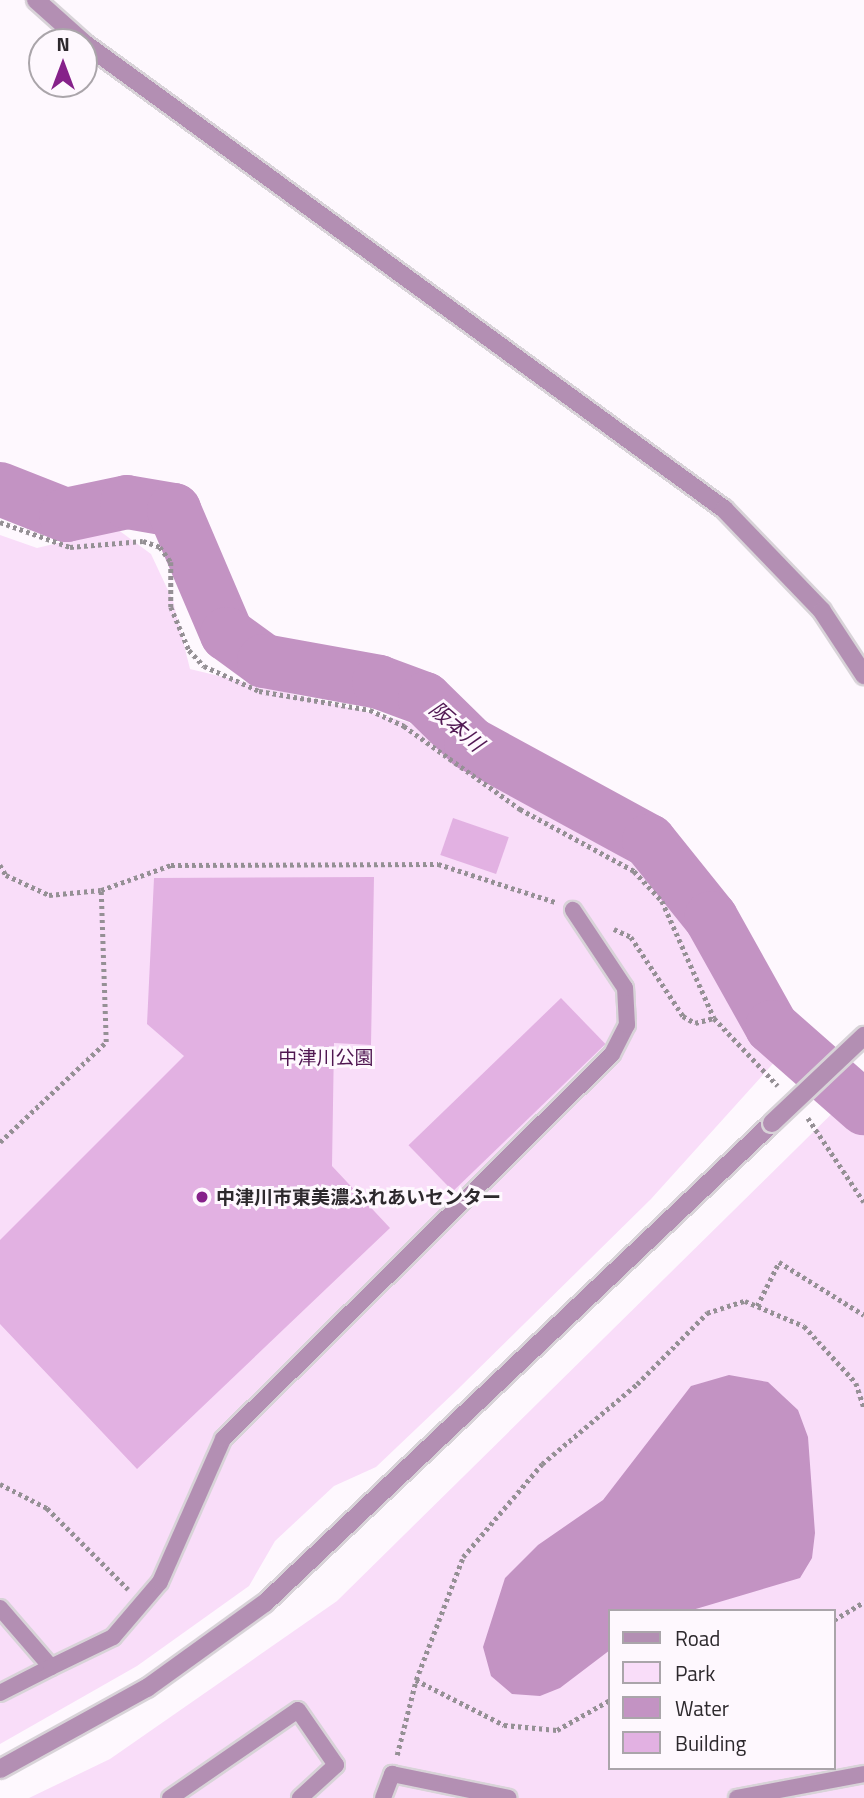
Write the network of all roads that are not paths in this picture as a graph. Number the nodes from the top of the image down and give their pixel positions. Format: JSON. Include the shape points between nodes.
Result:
{"nodes":[{"id":1,"x":36,"y":0,"type":"edge"},
{"id":2,"x":67,"y":28,"type":"edge"},
{"id":3,"x":98,"y":53,"type":"edge"},
{"id":4,"x":864,"y":675,"type":"edge"},
{"id":5,"x":573,"y":910,"type":"road end"},
{"id":6,"x":864,"y":1036,"type":"edge"},
{"id":7,"x":0,"y":1608,"type":"edge"},
{"id":8,"x":51,"y":1667,"type":"junction"},
{"id":9,"x":0,"y":1693,"type":"edge"},
{"id":10,"x":0,"y":1769,"type":"edge"},
{"id":11,"x":864,"y":1774,"type":"edge"},
{"id":12,"x":170,"y":1798,"type":"edge"},
{"id":13,"x":300,"y":1798,"type":"edge"},
{"id":14,"x":383,"y":1798,"type":"edge"},
{"id":15,"x":509,"y":1798,"type":"edge"},
{"id":16,"x":737,"y":1798,"type":"edge"}],
"edges":[{"from":1,"to":2,"type":"street"},
{"from":3,"to":4,"type":"street","via":[[724,509],[822,611]]},
{"from":5,"to":8,"type":"lane","via":[[625,988],[627,1025],[612,1054],[223,1439],[160,1582],[113,1637]]},
{"from":6,"to":10,"type":"street","bridge":true,"via":[[265,1603],[147,1688]]},
{"from":7,"to":8,"type":"lane"},
{"from":8,"to":9,"type":"lane"},
{"from":11,"to":16,"type":"lane"},
{"from":12,"to":13,"type":"lane","via":[[298,1710],[336,1765]]},
{"from":14,"to":15,"type":"lane","via":[[392,1774]]}]}
